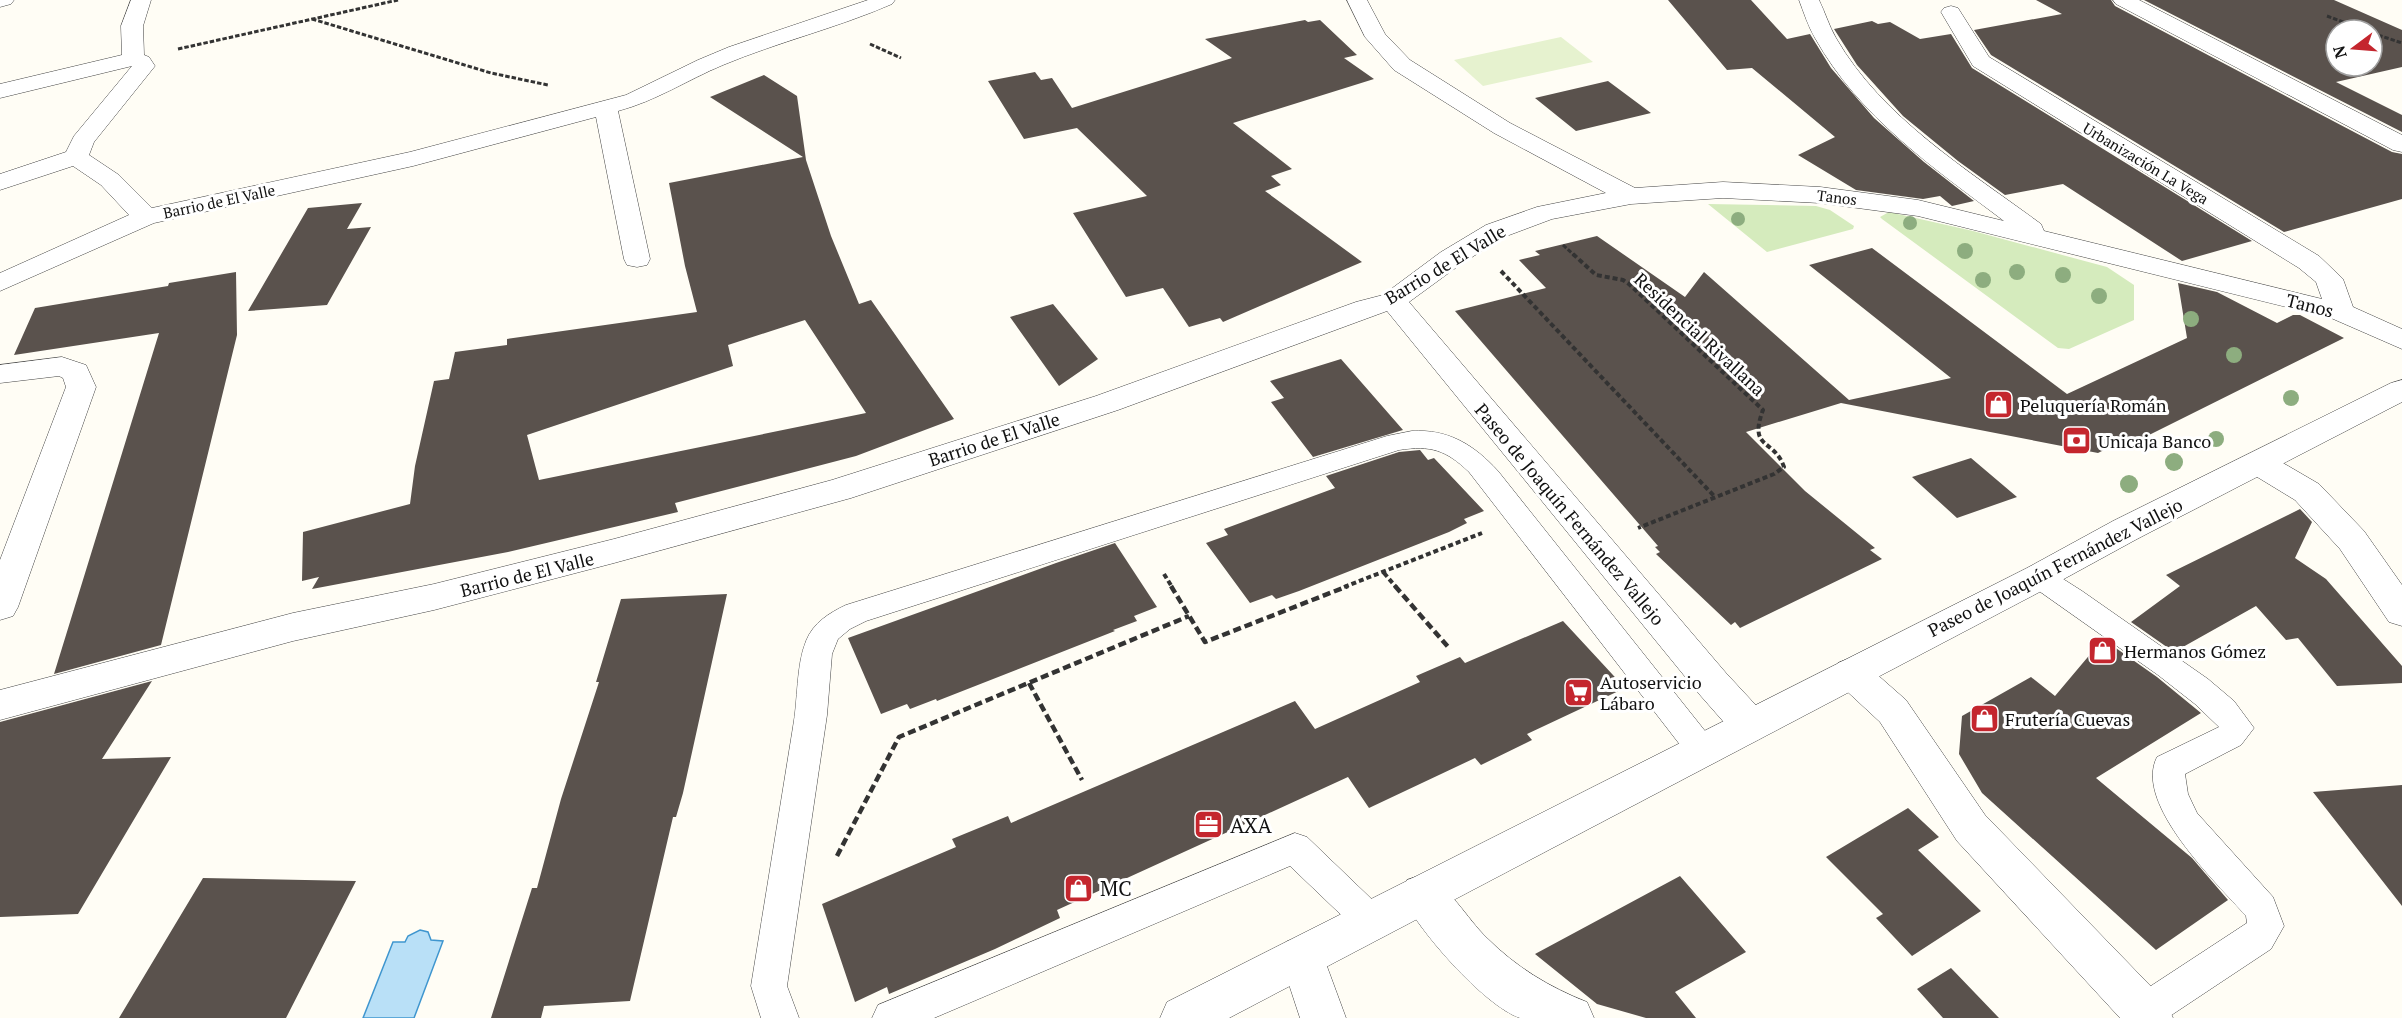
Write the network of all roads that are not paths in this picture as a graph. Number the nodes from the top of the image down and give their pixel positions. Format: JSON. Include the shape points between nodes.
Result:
{"nodes":[{"id":1,"x":141,"y":0,"type":"edge"},
{"id":2,"x":885,"y":0,"type":"edge"},
{"id":3,"x":1358,"y":0,"type":"edge"},
{"id":4,"x":1809,"y":0,"type":"edge"},
{"id":5,"x":2123,"y":0,"type":"edge"},
{"id":6,"x":1951,"y":12,"type":"dead end"},
{"id":7,"x":133,"y":59,"type":"junction"},
{"id":8,"x":0,"y":91,"type":"edge"},
{"id":9,"x":606,"y":108,"type":"junction"},
{"id":10,"x":2402,"y":145,"type":"edge"},
{"id":11,"x":76,"y":157,"type":"junction"},
{"id":12,"x":0,"y":182,"type":"edge"},
{"id":13,"x":1630,"y":196,"type":"junction"},
{"id":14,"x":146,"y":217,"type":"junction"},
{"id":15,"x":2040,"y":237,"type":"junction"},
{"id":16,"x":637,"y":258,"type":"dead end"},
{"id":17,"x":0,"y":283,"type":"edge"},
{"id":18,"x":1392,"y":301,"type":"junction"},
{"id":19,"x":2341,"y":312,"type":"junction"},
{"id":20,"x":2402,"y":340,"type":"edge"},
{"id":21,"x":0,"y":374,"type":"edge"},
{"id":22,"x":2402,"y":390,"type":"edge"},
{"id":23,"x":2260,"y":464,"type":"junction"},
{"id":24,"x":2039,"y":577,"type":"junction"},
{"id":25,"x":0,"y":607,"type":"edge"},
{"id":26,"x":2402,"y":612,"type":"edge"},
{"id":27,"x":1851,"y":673,"type":"junction"},
{"id":28,"x":0,"y":705,"type":"edge"},
{"id":29,"x":1750,"y":725,"type":"junction"},
{"id":30,"x":1702,"y":750,"type":"junction"},
{"id":31,"x":1422,"y":894,"type":"junction"},
{"id":32,"x":1371,"y":921,"type":"junction"},
{"id":33,"x":1302,"y":957,"type":"junction"},
{"id":34,"x":2147,"y":1015,"type":"edge"},
{"id":35,"x":780,"y":1018,"type":"edge"},
{"id":36,"x":891,"y":1018,"type":"edge"},
{"id":37,"x":1183,"y":1018,"type":"edge"},
{"id":38,"x":1323,"y":1018,"type":"edge"},
{"id":39,"x":1571,"y":1018,"type":"edge"}],
"edges":[{"from":1,"to":7,"type":"street","via":[[132,26]]},
{"from":2,"to":9,"type":"street","name":"Barrio de El Valle","via":[[714,61],[658,91]]},
{"from":3,"to":13,"type":"street","via":[[1376,37],[1402,65],[1502,128]]},
{"from":4,"to":15,"type":"street","name":"Tanos","via":[[1820,32],[1850,75],[1892,121]]},
{"from":5,"to":10,"type":"street"},
{"from":6,"to":19,"type":"street","name":"Urbanización La Vega","via":[[1981,61],[2309,262],[2329,279]]},
{"from":7,"to":8,"type":"street"},
{"from":7,"to":11,"type":"street","via":[[144,66],[82,141]]},
{"from":9,"to":14,"type":"street","name":"Barrio de El Valle","via":[[413,159]]},
{"from":9,"to":16,"type":"street"},
{"from":11,"to":12,"type":"street"},
{"from":11,"to":14,"type":"street","name":"Barrio de El Valle","via":[[110,180]]},
{"from":13,"to":15,"type":"street","name":"Tanos","via":[[1723,190],[1820,195],[1918,208]]},
{"from":13,"to":18,"type":"street","name":"Barrio de El Valle","via":[[1546,212],[1509,225],[1475,243]]},
{"from":14,"to":17,"type":"street","name":"Barrio de El Valle"},
{"from":15,"to":19,"type":"street","name":"Tanos"},
{"from":18,"to":28,"type":"street","name":"Barrio de El Valle","via":[[1107,403],[839,490],[434,597],[282,629]]},
{"from":18,"to":29,"type":"street","name":"Paseo de Joaquín Fernández Vallejo"},
{"from":19,"to":20,"type":"street","name":"Tanos"},
{"from":21,"to":25,"type":"street","via":[[62,366],[76,372],[81,387]]},
{"from":22,"to":23,"type":"street","name":"Paseo de Joaquín Fernández Vallejo"},
{"from":23,"to":24,"type":"street","name":"Paseo de Joaquín Fernández Vallejo","via":[[2124,530]]},
{"from":23,"to":26,"type":"street","via":[[2307,492],[2352,540]]},
{"from":24,"to":27,"type":"street","name":"Paseo de Joaquín Fernández Vallejo"},
{"from":24,"to":34,"type":"lane","via":[[2094,612],[2203,693],[2228,713],[2238,728],[2230,736],[2168,767],[2172,794],[2185,823],[2261,908],[2266,926],[2258,937]]},
{"from":27,"to":29,"type":"street","name":"Paseo de Joaquín Fernández Vallejo"},
{"from":27,"to":34,"type":"street","via":[[1893,711],[1971,828]]},
{"from":29,"to":30,"type":"street","name":"Paseo de Joaquín Fernández Vallejo"},
{"from":30,"to":31,"type":"street","name":"Paseo de Joaquín Fernández Vallejo"},
{"from":30,"to":35,"type":"lane","via":[[1469,458],[1438,441],[1396,442],[856,613],[834,626],[824,636],[817,654],[769,986]]},
{"from":31,"to":32,"type":"street","name":"Paseo de Joaquín Fernández Vallejo"},
{"from":31,"to":39,"type":"street","via":[[1459,943],[1484,967],[1517,992]]},
{"from":32,"to":33,"type":"street","name":"Paseo de Joaquín Fernández Vallejo"},
{"from":32,"to":36,"type":"lane","via":[[1295,848]]},
{"from":33,"to":37,"type":"street","name":"Paseo de Joaquín Fernández Vallejo"},
{"from":33,"to":38,"type":"street"}]}
